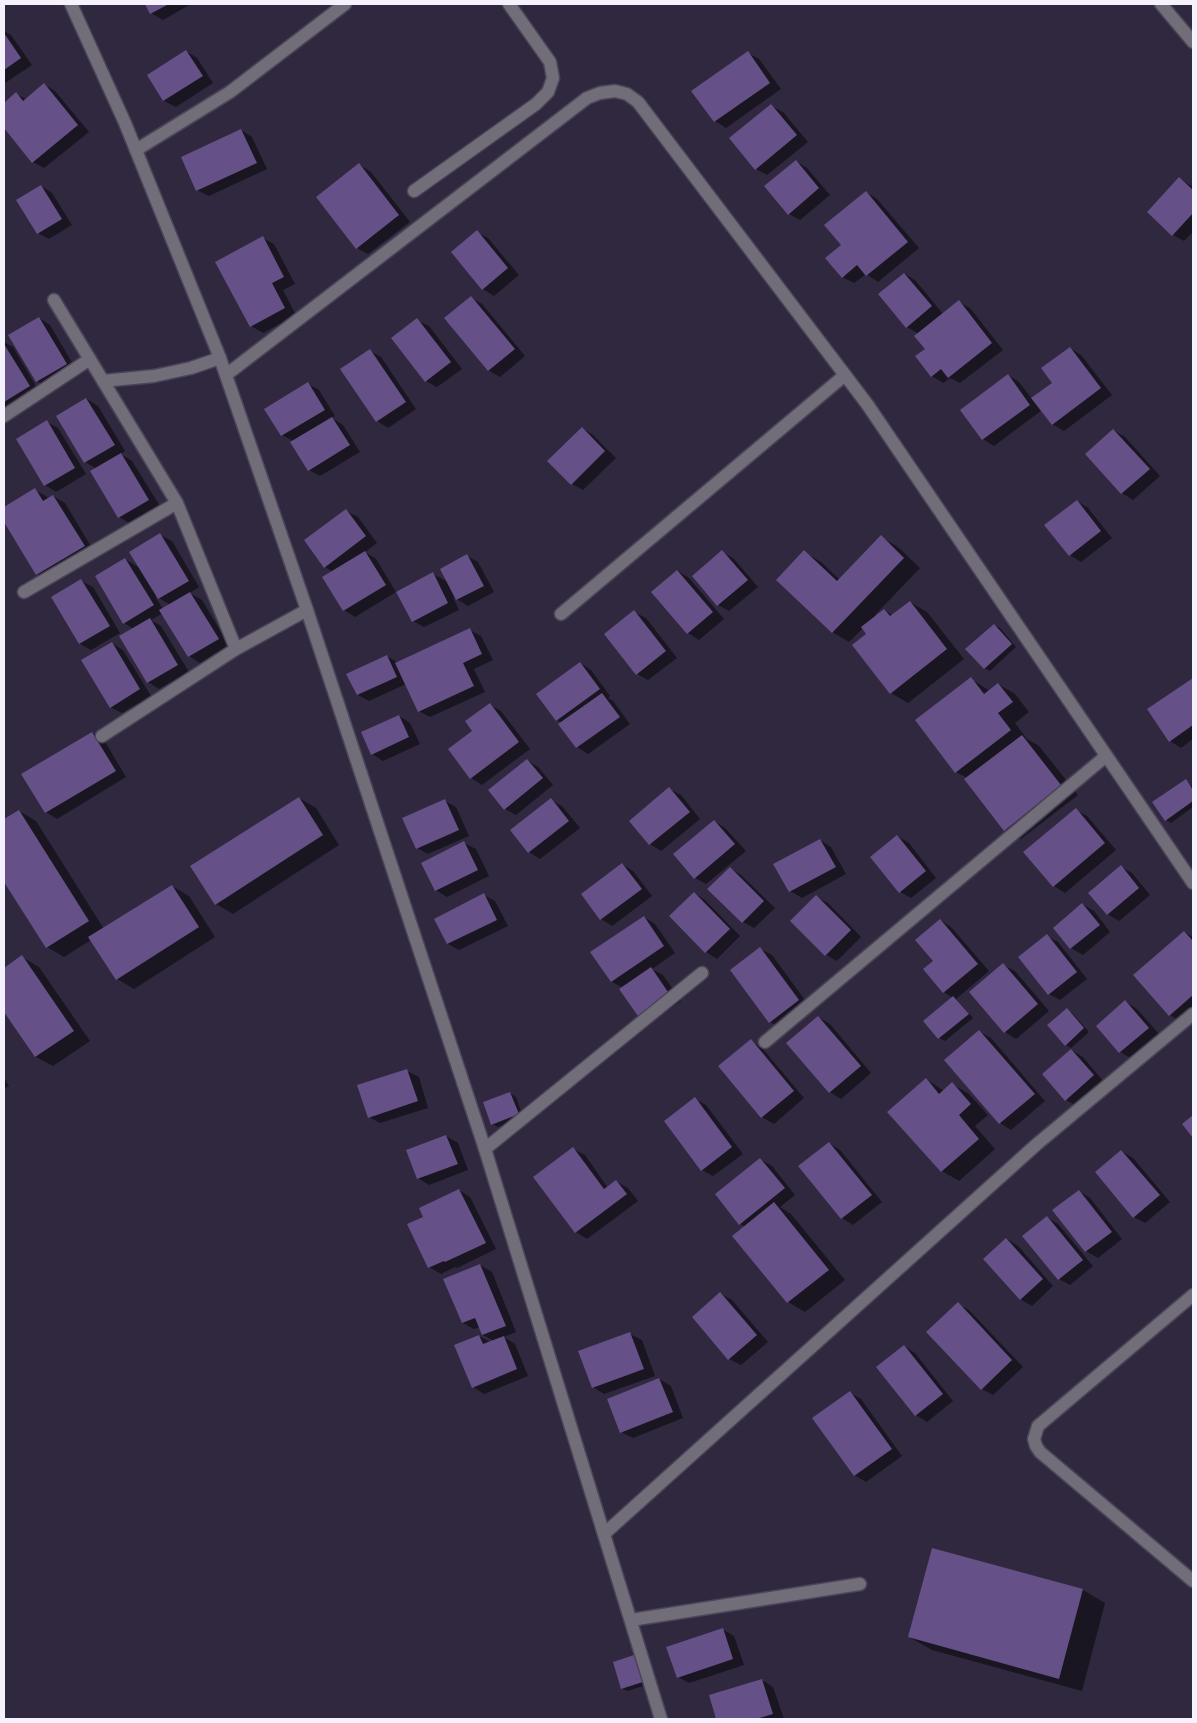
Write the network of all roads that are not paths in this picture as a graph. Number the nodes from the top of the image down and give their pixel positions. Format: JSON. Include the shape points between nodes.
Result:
{"nodes":[{"id":1,"x":71,"y":4,"type":"edge"},
{"id":2,"x":345,"y":4,"type":"edge"},
{"id":3,"x":509,"y":4,"type":"edge"},
{"id":4,"x":1161,"y":4,"type":"edge"},
{"id":5,"x":1193,"y":42,"type":"edge"},
{"id":6,"x":136,"y":150,"type":"junction"},
{"id":7,"x":414,"y":191,"type":"dead end"},
{"id":8,"x":54,"y":300,"type":"dead end"},
{"id":9,"x":90,"y":359,"type":"junction"},
{"id":10,"x":215,"y":360,"type":"junction"},
{"id":11,"x":226,"y":375,"type":"junction"},
{"id":12,"x":845,"y":375,"type":"junction"},
{"id":13,"x":103,"y":381,"type":"junction"},
{"id":14,"x":4,"y":416,"type":"edge"},
{"id":15,"x":177,"y":503,"type":"junction"},
{"id":16,"x":24,"y":592,"type":"dead end"},
{"id":17,"x":302,"y":613,"type":"junction"},
{"id":18,"x":561,"y":614,"type":"dead end"},
{"id":19,"x":236,"y":649,"type":"junction"},
{"id":20,"x":102,"y":736,"type":"dead end"},
{"id":21,"x":1106,"y":756,"type":"junction"},
{"id":22,"x":1193,"y":883,"type":"edge"},
{"id":23,"x":702,"y":973,"type":"dead end"},
{"id":24,"x":1193,"y":1014,"type":"edge"},
{"id":25,"x":765,"y":1042,"type":"dead end"},
{"id":26,"x":485,"y":1149,"type":"junction"},
{"id":27,"x":1193,"y":1295,"type":"edge"},
{"id":28,"x":604,"y":1534,"type":"junction"},
{"id":29,"x":1193,"y":1581,"type":"edge"},
{"id":30,"x":860,"y":1584,"type":"dead end"},
{"id":31,"x":631,"y":1620,"type":"junction"},
{"id":32,"x":661,"y":1719,"type":"edge"}],
"edges":[{"from":1,"to":6,"type":"street"},
{"from":2,"to":6,"type":"street","via":[[230,92]]},
{"from":3,"to":7,"type":"street","via":[[550,62],[553,78],[548,92],[536,104]]},
{"from":4,"to":5,"type":"street"},
{"from":6,"to":10,"type":"street"},
{"from":8,"to":9,"type":"street"},
{"from":9,"to":13,"type":"street"},
{"from":9,"to":14,"type":"street"},
{"from":10,"to":11,"type":"street"},
{"from":10,"to":13,"type":"street","via":[[154,376]]},
{"from":11,"to":12,"type":"street","via":[[587,98],[615,91],[628,94],[638,102]]},
{"from":11,"to":17,"type":"street"},
{"from":12,"to":18,"type":"street"},
{"from":12,"to":21,"type":"street"},
{"from":13,"to":15,"type":"street"},
{"from":15,"to":16,"type":"street"},
{"from":15,"to":19,"type":"street"},
{"from":17,"to":19,"type":"street"},
{"from":17,"to":26,"type":"street"},
{"from":19,"to":20,"type":"street"},
{"from":21,"to":22,"type":"street"},
{"from":21,"to":25,"type":"street"},
{"from":23,"to":26,"type":"street"},
{"from":24,"to":28,"type":"street","via":[[1037,1144]]},
{"from":26,"to":28,"type":"street"},
{"from":27,"to":29,"type":"street","via":[[1038,1426],[1034,1439],[1040,1452]]},
{"from":28,"to":31,"type":"street"},
{"from":30,"to":31,"type":"street"},
{"from":31,"to":32,"type":"street"}]}
